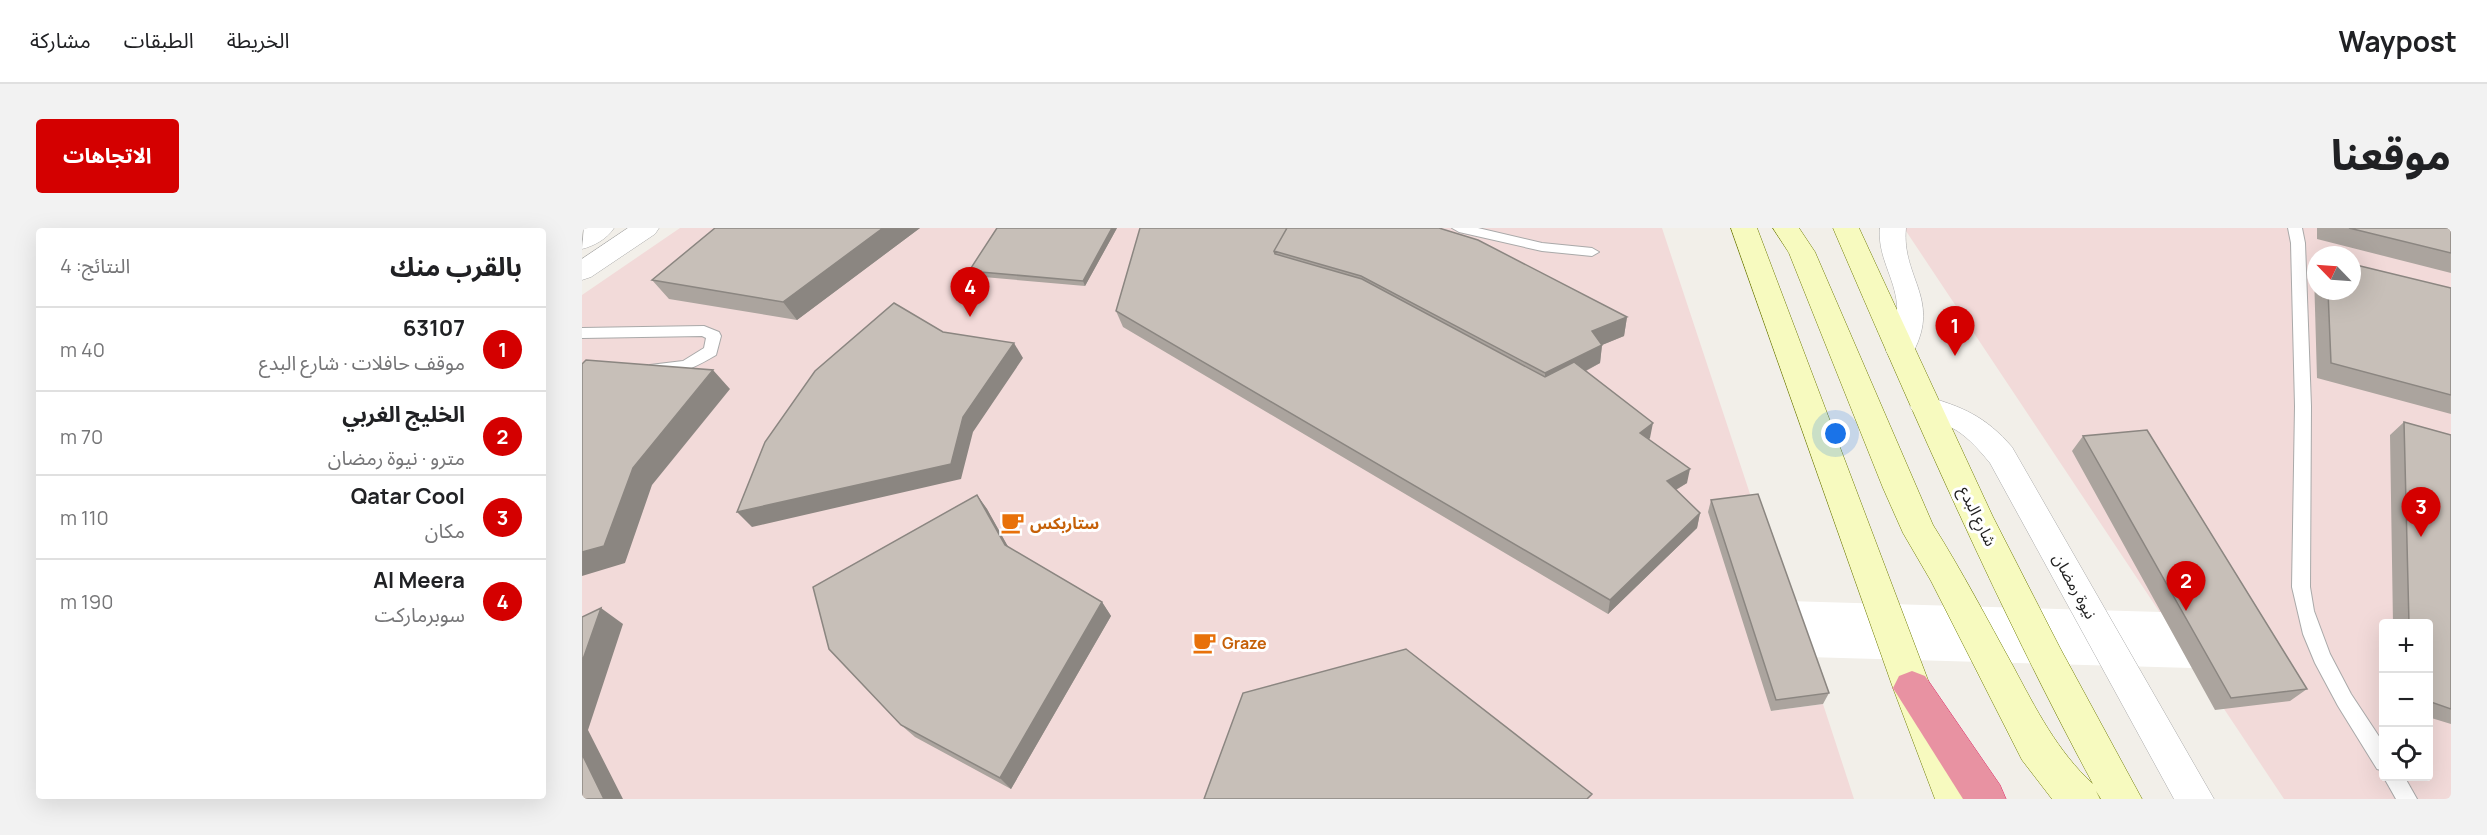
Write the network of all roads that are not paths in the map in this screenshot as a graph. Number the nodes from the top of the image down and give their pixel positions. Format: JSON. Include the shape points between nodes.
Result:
{"nodes":[{"id":1,"x":601,"y":228,"type":"edge"},
{"id":2,"x":646,"y":228,"type":"edge"},
{"id":3,"x":1459,"y":228,"type":"edge"},
{"id":4,"x":1744,"y":228,"type":"edge"},
{"id":5,"x":1786,"y":228,"type":"edge"},
{"id":6,"x":1845,"y":228,"type":"edge"},
{"id":7,"x":1893,"y":228,"type":"edge"},
{"id":8,"x":2295,"y":228,"type":"edge"},
{"id":9,"x":582,"y":240,"type":"edge"},
{"id":10,"x":1592,"y":252,"type":"dead end"},
{"id":11,"x":582,"y":271,"type":"edge"},
{"id":12,"x":582,"y":333,"type":"edge"},
{"id":13,"x":1900,"y":351,"type":"junction"},
{"id":14,"x":644,"y":370,"type":"edge"},
{"id":15,"x":1925,"y":407,"type":"junction"},
{"id":16,"x":1912,"y":688,"type":"junction"},
{"id":17,"x":2379,"y":754,"type":"edge"},
{"id":18,"x":2396,"y":781,"type":"edge"},
{"id":19,"x":1955,"y":799,"type":"edge"},
{"id":20,"x":1986,"y":799,"type":"edge"},
{"id":21,"x":2080,"y":799,"type":"edge"},
{"id":22,"x":2122,"y":799,"type":"edge"},
{"id":23,"x":2195,"y":799,"type":"edge"},
{"id":24,"x":2407,"y":799,"type":"edge"}],
"edges":[{"from":1,"to":9,"type":"street"},
{"from":2,"to":11,"type":"street"},
{"from":3,"to":10,"type":"lane","via":[[1542,248]]},
{"from":4,"to":16,"type":"main road"},
{"from":5,"to":21,"type":"main road","via":[[1802,252],[1920,532],[2036,747],[2059,779]]},
{"from":6,"to":13,"type":"main road","name":"شارع البدع"},
{"from":7,"to":13,"type":"street","via":[[1894,250],[1910,306]]},
{"from":8,"to":17,"type":"lane","via":[[2303,406],[2304,610],[2324,665]]},
{"from":12,"to":14,"type":"lane","via":[[704,331],[714,336],[711,351],[686,366]]},
{"from":13,"to":15,"type":"main road","name":"شارع البدع"},
{"from":15,"to":22,"type":"main road","name":"شارع البدع","via":[[2072,710]]},
{"from":15,"to":23,"type":"street","name":"نيوة رمضان","via":[[1953,414],[1973,425],[2001,455]]},
{"from":16,"to":19,"type":"main road"},
{"from":16,"to":20,"type":"highway"},
{"from":18,"to":24,"type":"lane"}]}
